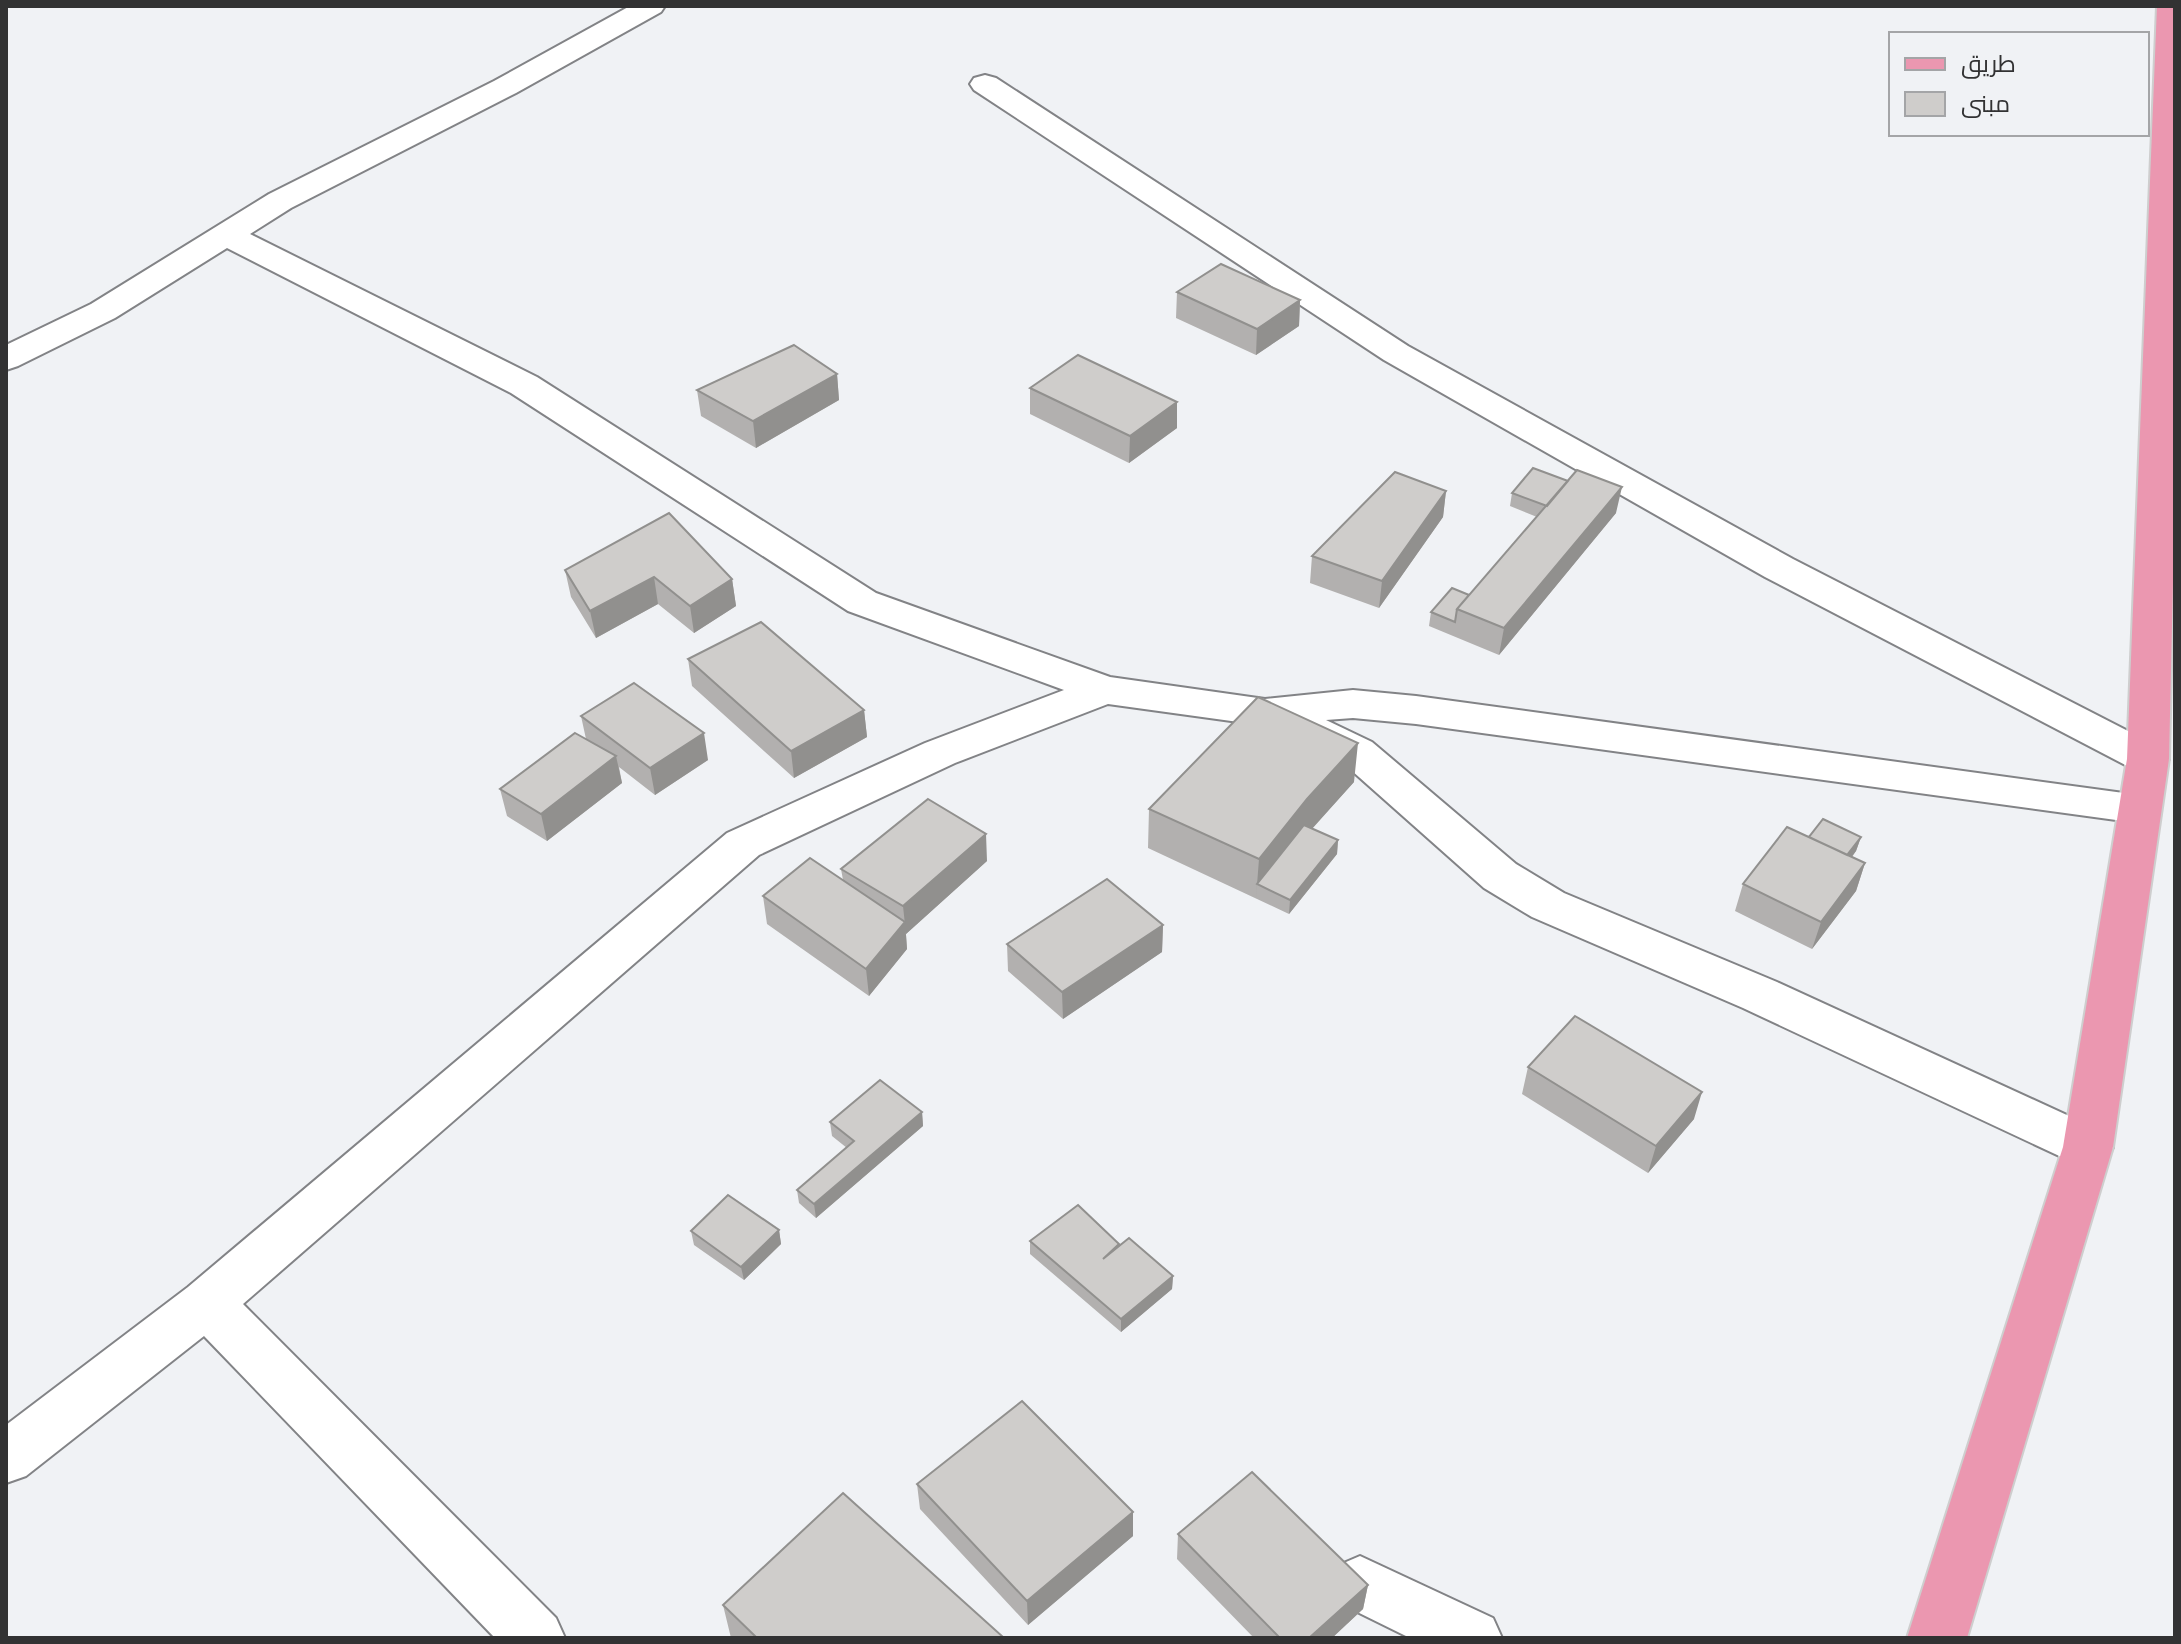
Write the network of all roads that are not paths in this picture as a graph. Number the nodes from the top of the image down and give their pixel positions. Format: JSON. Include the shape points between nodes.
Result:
{"nodes":[{"id":1,"x":651,"y":6,"type":"edge"},
{"id":2,"x":2172,"y":20,"type":"edge"},
{"id":3,"x":985,"y":84,"type":"dead end"},
{"id":4,"x":224,"y":234,"type":"junction"},
{"id":5,"x":6,"y":359,"type":"edge"},
{"id":6,"x":1105,"y":690,"type":"junction"},
{"id":7,"x":1259,"y":711,"type":"junction"},
{"id":8,"x":2148,"y":759,"type":"junction"},
{"id":9,"x":2138,"y":808,"type":"junction"},
{"id":10,"x":2088,"y":1147,"type":"junction"},
{"id":11,"x":207,"y":1303,"type":"junction"},
{"id":12,"x":6,"y":1458,"type":"edge"},
{"id":13,"x":1360,"y":1584,"type":"edge"},
{"id":14,"x":535,"y":1638,"type":"edge"},
{"id":15,"x":1472,"y":1638,"type":"edge"},
{"id":16,"x":1937,"y":1638,"type":"edge"}],
"edges":[{"from":1,"to":4,"type":"street"},
{"from":2,"to":8,"type":"main road"},
{"from":3,"to":8,"type":"street","via":[[1396,353],[1779,568]]},
{"from":4,"to":5,"type":"street","via":[[103,311]]},
{"from":4,"to":6,"type":"street","via":[[524,385],[862,602]]},
{"from":6,"to":7,"type":"street"},
{"from":6,"to":11,"type":"street","via":[[940,753],[743,844]]},
{"from":7,"to":9,"type":"street","via":[[1353,704],[1416,710]]},
{"from":7,"to":10,"type":"street","via":[[1357,752],[1500,876],[1548,905],[1760,995]]},
{"from":8,"to":9,"type":"main road"},
{"from":9,"to":10,"type":"main road"},
{"from":10,"to":16,"type":"main road"},
{"from":11,"to":12,"type":"street"},
{"from":11,"to":14,"type":"street"},
{"from":13,"to":15,"type":"street"}]}
